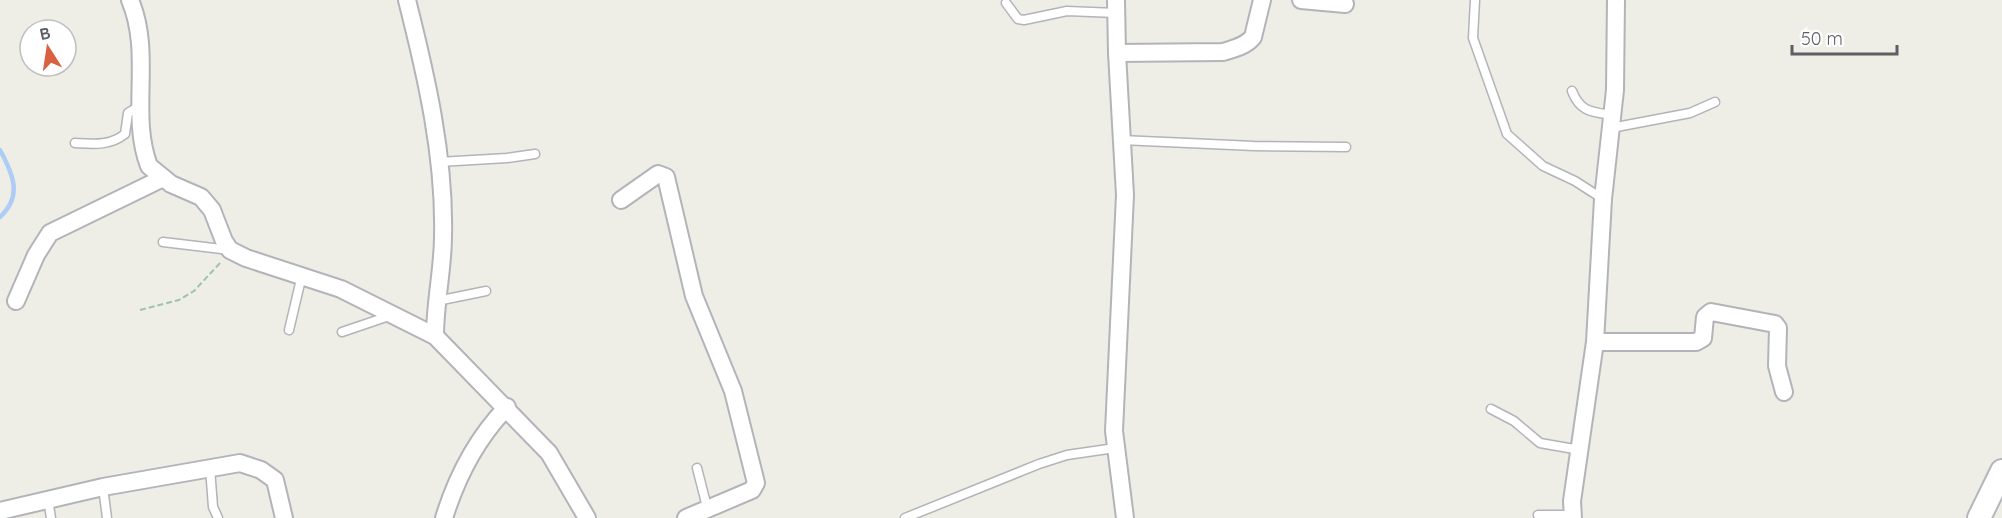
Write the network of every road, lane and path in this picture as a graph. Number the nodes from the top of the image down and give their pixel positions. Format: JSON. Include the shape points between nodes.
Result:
{"nodes":[{"id":1,"x":131,"y":0,"type":"edge"},
{"id":2,"x":407,"y":0,"type":"edge"},
{"id":3,"x":1262,"y":0,"type":"edge"},
{"id":4,"x":1300,"y":0,"type":"edge"},
{"id":5,"x":1475,"y":0,"type":"edge"},
{"id":6,"x":1616,"y":0,"type":"edge"},
{"id":7,"x":1006,"y":3,"type":"dead end"},
{"id":8,"x":1345,"y":4,"type":"dead end"},
{"id":9,"x":1116,"y":7,"type":"edge"},
{"id":10,"x":1117,"y":53,"type":"junction"},
{"id":11,"x":1572,"y":91,"type":"dead end"},
{"id":12,"x":1715,"y":102,"type":"dead end"},
{"id":13,"x":141,"y":105,"type":"junction"},
{"id":14,"x":1611,"y":121,"type":"junction"},
{"id":15,"x":1121,"y":140,"type":"junction"},
{"id":16,"x":75,"y":143,"type":"dead end"},
{"id":17,"x":1346,"y":147,"type":"dead end"},
{"id":18,"x":535,"y":154,"type":"dead end"},
{"id":19,"x":439,"y":162,"type":"junction"},
{"id":20,"x":163,"y":178,"type":"junction"},
{"id":21,"x":1603,"y":199,"type":"junction"},
{"id":22,"x":621,"y":200,"type":"dead end"},
{"id":23,"x":163,"y":242,"type":"dead end"},
{"id":24,"x":232,"y":251,"type":"junction"},
{"id":25,"x":302,"y":274,"type":"junction"},
{"id":26,"x":486,"y":291,"type":"dead end"},
{"id":27,"x":16,"y":301,"type":"dead end"},
{"id":28,"x":438,"y":301,"type":"junction"},
{"id":29,"x":140,"y":310,"type":"dead end"},
{"id":30,"x":396,"y":315,"type":"junction"},
{"id":31,"x":289,"y":330,"type":"dead end"},
{"id":32,"x":342,"y":332,"type":"dead end"},
{"id":33,"x":435,"y":336,"type":"junction"},
{"id":34,"x":1595,"y":342,"type":"junction"},
{"id":35,"x":1784,"y":392,"type":"dead end"},
{"id":36,"x":507,"y":407,"type":"junction"},
{"id":37,"x":1491,"y":409,"type":"dead end"},
{"id":38,"x":1115,"y":448,"type":"junction"},
{"id":39,"x":1580,"y":450,"type":"junction"},
{"id":40,"x":210,"y":467,"type":"junction"},
{"id":41,"x":698,"y":468,"type":"dead end"},
{"id":42,"x":2002,"y":471,"type":"edge"},
{"id":43,"x":104,"y":487,"type":"junction"},
{"id":44,"x":48,"y":499,"type":"junction"},
{"id":45,"x":707,"y":507,"type":"junction"},
{"id":46,"x":0,"y":512,"type":"edge"},
{"id":47,"x":1538,"y":515,"type":"dead end"},
{"id":48,"x":1573,"y":517,"type":"edge"},
{"id":49,"x":51,"y":518,"type":"edge"},
{"id":50,"x":107,"y":518,"type":"edge"},
{"id":51,"x":218,"y":518,"type":"edge"},
{"id":52,"x":284,"y":518,"type":"edge"},
{"id":53,"x":444,"y":518,"type":"edge"},
{"id":54,"x":587,"y":518,"type":"edge"},
{"id":55,"x":686,"y":518,"type":"edge"},
{"id":56,"x":905,"y":518,"type":"edge"},
{"id":57,"x":1125,"y":518,"type":"edge"},
{"id":58,"x":1979,"y":518,"type":"edge"}],
"edges":[{"from":1,"to":13,"type":"street","via":[[142,59]]},
{"from":2,"to":19,"type":"street"},
{"from":3,"to":10,"type":"street","via":[[1253,37],[1233,49]]},
{"from":4,"to":8,"type":"street"},
{"from":5,"to":21,"type":"lane","via":[[1473,38],[1507,135],[1543,166]]},
{"from":6,"to":14,"type":"street"},
{"from":7,"to":9,"type":"lane","via":[[1018,19],[1024,20],[1067,10]]},
{"from":9,"to":10,"type":"street"},
{"from":10,"to":15,"type":"street"},
{"from":11,"to":14,"type":"lane","via":[[1581,108]]},
{"from":12,"to":14,"type":"lane","via":[[1690,112]]},
{"from":13,"to":16,"type":"lane","via":[[128,113],[125,134],[117,140]]},
{"from":13,"to":20,"type":"street","via":[[144,156],[148,166]]},
{"from":14,"to":21,"type":"street"},
{"from":15,"to":17,"type":"lane"},
{"from":15,"to":38,"type":"street","via":[[1125,195]]},
{"from":18,"to":19,"type":"lane"},
{"from":19,"to":28,"type":"street","via":[[444,233]]},
{"from":20,"to":24,"type":"street","via":[[201,197],[212,210]]},
{"from":20,"to":27,"type":"street","via":[[50,233]]},
{"from":21,"to":34,"type":"street"},
{"from":22,"to":45,"type":"street","via":[[658,174],[666,177],[693,296],[733,391],[756,483],[752,490]]},
{"from":23,"to":24,"type":"lane"},
{"from":24,"to":25,"type":"street"},
{"from":24,"to":29,"type":"path","via":[[185,296]]},
{"from":25,"to":30,"type":"street"},
{"from":25,"to":31,"type":"lane"},
{"from":26,"to":28,"type":"lane"},
{"from":28,"to":33,"type":"street"},
{"from":30,"to":32,"type":"lane"},
{"from":30,"to":33,"type":"street"},
{"from":33,"to":36,"type":"street"},
{"from":34,"to":35,"type":"street","via":[[1696,342],[1703,338],[1705,317],[1711,312],[1775,324],[1778,371]]},
{"from":34,"to":39,"type":"street"},
{"from":36,"to":53,"type":"street","via":[[485,429],[457,481]]},
{"from":36,"to":54,"type":"street","via":[[554,459]]},
{"from":37,"to":39,"type":"lane","via":[[1514,421],[1540,443]]},
{"from":38,"to":56,"type":"lane","via":[[1067,455],[1039,464]]},
{"from":38,"to":57,"type":"street"},
{"from":39,"to":48,"type":"street"},
{"from":40,"to":43,"type":"street"},
{"from":40,"to":51,"type":"lane","via":[[213,507]]},
{"from":40,"to":52,"type":"street","via":[[247,464],[269,474],[279,487]]},
{"from":41,"to":45,"type":"lane"},
{"from":42,"to":58,"type":"street"},
{"from":43,"to":44,"type":"street"},
{"from":43,"to":50,"type":"lane"},
{"from":44,"to":46,"type":"street"},
{"from":44,"to":49,"type":"lane"},
{"from":45,"to":55,"type":"street"},
{"from":47,"to":48,"type":"lane"}]}
